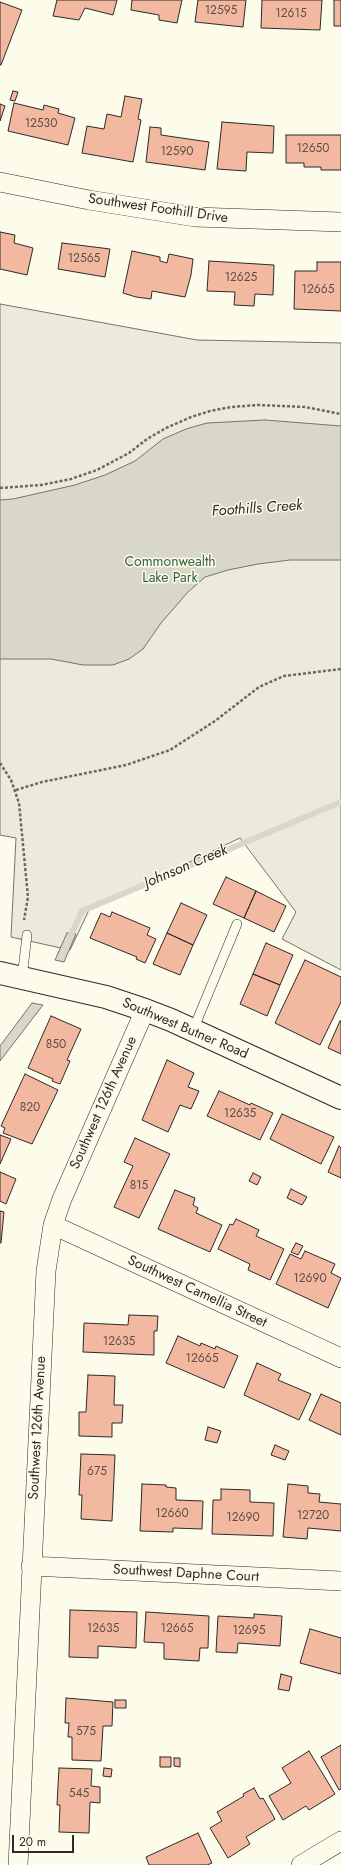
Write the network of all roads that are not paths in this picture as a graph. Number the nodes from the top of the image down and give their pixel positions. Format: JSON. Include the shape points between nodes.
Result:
{"nodes":[{"id":1,"x":0,"y":182,"type":"edge"},
{"id":2,"x":341,"y":222,"type":"edge"},
{"id":3,"x":237,"y":924,"type":"dead end"},
{"id":4,"x":27,"y":935,"type":"road end"},
{"id":5,"x":0,"y":973,"type":"edge"},
{"id":6,"x":22,"y":978,"type":"junction"},
{"id":7,"x":145,"y":1010,"type":"junction"},
{"id":8,"x":193,"y":1030,"type":"junction"},
{"id":9,"x":341,"y":1098,"type":"edge"},
{"id":10,"x":53,"y":1225,"type":"junction"},
{"id":11,"x":341,"y":1358,"type":"edge"},
{"id":12,"x":31,"y":1566,"type":"junction"},
{"id":13,"x":341,"y":1582,"type":"edge"},
{"id":14,"x":341,"y":1842,"type":"edge"},
{"id":15,"x":18,"y":1865,"type":"edge"},
{"id":16,"x":301,"y":1865,"type":"edge"}],
"edges":[{"from":1,"to":2,"type":"street","name":"Southwest Foothill Drive","via":[[89,200],[196,217]]},
{"from":3,"to":8,"type":"lane"},
{"from":4,"to":6,"type":"lane"},
{"from":5,"to":6,"type":"street","name":"Southwest Butner Road"},
{"from":6,"to":7,"type":"street","name":"Southwest Butner Road","via":[[106,997]]},
{"from":7,"to":8,"type":"street","name":"Southwest Butner Road"},
{"from":7,"to":10,"type":"street","name":"Southwest 126th Avenue"},
{"from":8,"to":9,"type":"street","name":"Southwest Butner Road"},
{"from":10,"to":11,"type":"street","name":"Southwest Camellia Street"},
{"from":10,"to":12,"type":"street","name":"Southwest 126th Avenue","via":[[46,1271]]},
{"from":12,"to":13,"type":"street","name":"Southwest Daphne Court"},
{"from":12,"to":15,"type":"street","name":"Southwest 126th Avenue"},
{"from":14,"to":16,"type":"street"}]}
